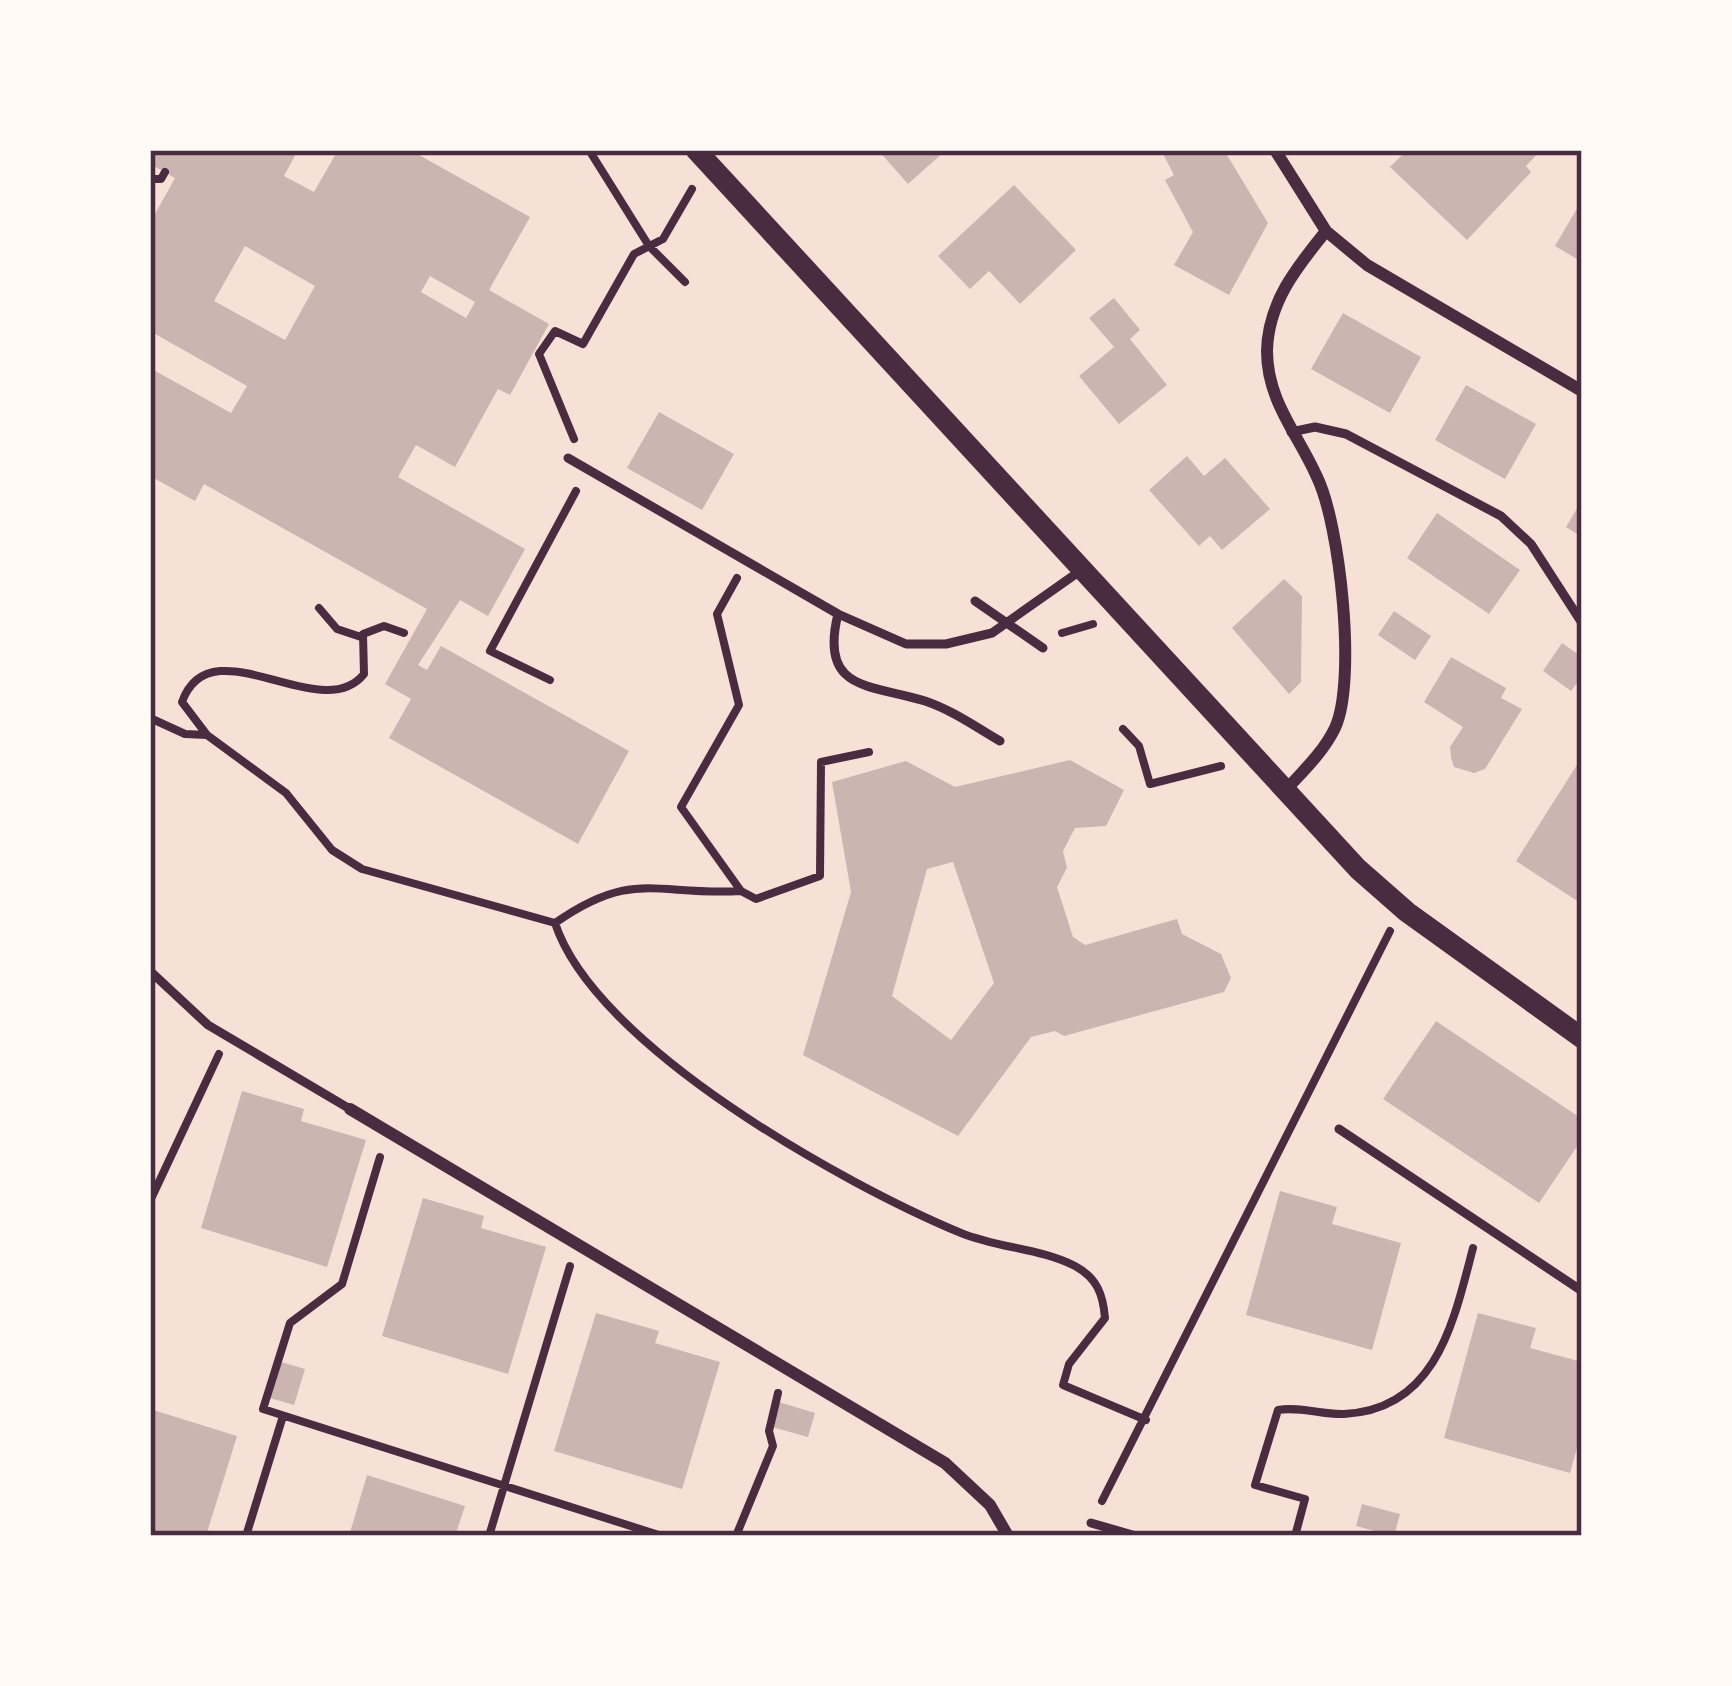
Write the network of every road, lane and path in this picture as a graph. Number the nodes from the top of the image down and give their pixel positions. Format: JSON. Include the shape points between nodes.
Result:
{"nodes":[{"id":1,"x":589,"y":150,"type":"edge"},
{"id":2,"x":696,"y":150,"type":"edge"},
{"id":3,"x":1275,"y":150,"type":"edge"},
{"id":4,"x":165,"y":172,"type":"dead end"},
{"id":5,"x":150,"y":179,"type":"edge"},
{"id":6,"x":696,"y":182,"type":"dead end"},
{"id":7,"x":1326,"y":231,"type":"junction"},
{"id":8,"x":649,"y":246,"type":"junction"},
{"id":9,"x":685,"y":283,"type":"dead end"},
{"id":10,"x":1582,"y":391,"type":"edge"},
{"id":11,"x":1292,"y":432,"type":"junction"},
{"id":12,"x":568,"y":458,"type":"dead end"},
{"id":13,"x":586,"y":468,"type":"junction"},
{"id":14,"x":748,"y":559,"type":"junction"},
{"id":15,"x":1080,"y":571,"type":"junction"},
{"id":16,"x":975,"y":601,"type":"dead end"},
{"id":17,"x":319,"y":608,"type":"dead end"},
{"id":18,"x":838,"y":614,"type":"junction"},
{"id":19,"x":1011,"y":622,"type":"junction"},
{"id":20,"x":1582,"y":623,"type":"edge"},
{"id":21,"x":404,"y":633,"type":"dead end"},
{"id":22,"x":362,"y":638,"type":"junction"},
{"id":23,"x":1043,"y":648,"type":"dead end"},
{"id":24,"x":550,"y":680,"type":"dead end"},
{"id":25,"x":150,"y":718,"type":"edge"},
{"id":26,"x":1123,"y":729,"type":"dead end"},
{"id":27,"x":207,"y":735,"type":"junction"},
{"id":28,"x":1000,"y":741,"type":"dead end"},
{"id":29,"x":869,"y":752,"type":"dead end"},
{"id":30,"x":1221,"y":766,"type":"dead end"},
{"id":31,"x":1283,"y":794,"type":"junction"},
{"id":32,"x":741,"y":891,"type":"junction"},
{"id":33,"x":555,"y":922,"type":"junction"},
{"id":34,"x":1386,"y":935,"type":"dead end"},
{"id":35,"x":150,"y":971,"type":"edge"},
{"id":36,"x":227,"y":1036,"type":"junction"},
{"id":37,"x":1582,"y":1038,"type":"edge"},
{"id":38,"x":350,"y":1109,"type":"joint"},
{"id":39,"x":1339,"y":1129,"type":"dead end"},
{"id":40,"x":388,"y":1132,"type":"junction"},
{"id":41,"x":150,"y":1201,"type":"edge"},
{"id":42,"x":1479,"y":1223,"type":"junction"},
{"id":43,"x":576,"y":1247,"type":"junction"},
{"id":44,"x":1582,"y":1292,"type":"edge"},
{"id":45,"x":784,"y":1368,"type":"junction"},
{"id":46,"x":283,"y":1416,"type":"junction"},
{"id":47,"x":1146,"y":1420,"type":"junction"},
{"id":48,"x":504,"y":1485,"type":"junction"},
{"id":49,"x":1090,"y":1523,"type":"joint"},
{"id":50,"x":246,"y":1536,"type":"edge"},
{"id":51,"x":489,"y":1536,"type":"edge"},
{"id":52,"x":662,"y":1536,"type":"edge"},
{"id":53,"x":736,"y":1536,"type":"edge"},
{"id":54,"x":1008,"y":1536,"type":"edge"},
{"id":55,"x":1136,"y":1536,"type":"edge"},
{"id":56,"x":1295,"y":1536,"type":"edge"}],
"edges":[{"from":1,"to":8,"type":"path"},
{"from":2,"to":15,"type":"street"},
{"from":3,"to":7,"type":"street"},
{"from":4,"to":5,"type":"path"},
{"from":6,"to":8,"type":"path","via":[[663,239]]},
{"from":7,"to":10,"type":"street","via":[[1405,292]]},
{"from":7,"to":11,"type":"street","via":[[1293,273],[1270,322],[1268,371]]},
{"from":8,"to":9,"type":"path"},
{"from":8,"to":13,"type":"path","via":[[634,254],[583,344],[555,331],[539,354]]},
{"from":11,"to":20,"type":"lane","via":[[1346,434],[1501,516],[1531,544]]},
{"from":11,"to":31,"type":"street","via":[[1320,481],[1336,535],[1344,687],[1334,730]]},
{"from":12,"to":13,"type":"lane"},
{"from":13,"to":14,"type":"lane"},
{"from":13,"to":24,"type":"path","via":[[490,650]]},
{"from":14,"to":18,"type":"lane"},
{"from":14,"to":32,"type":"path","via":[[717,614],[739,705],[680,807]]},
{"from":15,"to":19,"type":"lane"},
{"from":15,"to":31,"type":"street"},
{"from":16,"to":19,"type":"lane"},
{"from":17,"to":22,"type":"path","via":[[337,629]]},
{"from":18,"to":19,"type":"lane","via":[[884,638],[927,645]]},
{"from":18,"to":28,"type":"lane","via":[[830,645],[847,675],[943,708]]},
{"from":19,"to":23,"type":"lane"},
{"from":21,"to":22,"type":"path","via":[[384,626]]},
{"from":22,"to":27,"type":"path","via":[[364,674],[342,689],[241,669],[208,676],[182,702]]},
{"from":25,"to":27,"type":"path"},
{"from":26,"to":30,"type":"path","via":[[1139,746],[1150,784]]},
{"from":27,"to":33,"type":"path","via":[[286,793],[332,850],[362,869]]},
{"from":29,"to":32,"type":"path","via":[[821,762],[820,876],[756,899]]},
{"from":31,"to":37,"type":"street","via":[[1407,912]]},
{"from":32,"to":33,"type":"path","via":[[622,887]]},
{"from":33,"to":47,"type":"path","via":[[592,986],[732,1109],[960,1233],[1087,1274],[1104,1299],[1105,1318],[1063,1385]]},
{"from":34,"to":47,"type":"path"},
{"from":35,"to":36,"type":"lane"},
{"from":36,"to":38,"type":"lane"},
{"from":36,"to":41,"type":"path"},
{"from":38,"to":40,"type":"street"},
{"from":39,"to":42,"type":"lane"},
{"from":40,"to":43,"type":"street"},
{"from":40,"to":46,"type":"path","via":[[342,1284],[290,1323],[262,1409]]},
{"from":42,"to":44,"type":"lane"},
{"from":42,"to":56,"type":"path","via":[[1450,1334],[1427,1374],[1371,1411],[1290,1408],[1272,1420],[1255,1485],[1305,1499]]},
{"from":43,"to":45,"type":"street"},
{"from":43,"to":48,"type":"path"},
{"from":45,"to":53,"type":"path","via":[[769,1431],[773,1446]]},
{"from":45,"to":54,"type":"street","via":[[945,1463],[990,1505]]},
{"from":46,"to":48,"type":"path"},
{"from":46,"to":50,"type":"path"},
{"from":47,"to":49,"type":"path"},
{"from":48,"to":51,"type":"path"},
{"from":48,"to":52,"type":"path"},
{"from":49,"to":55,"type":"lane"}]}
